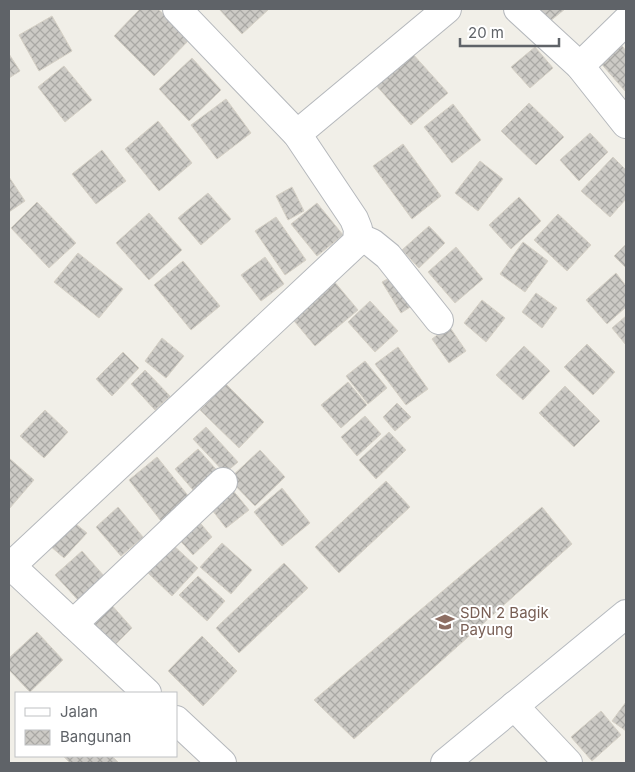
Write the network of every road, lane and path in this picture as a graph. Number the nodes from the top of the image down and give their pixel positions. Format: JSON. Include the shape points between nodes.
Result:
{"nodes":[{"id":1,"x":177,"y":9,"type":"edge"},
{"id":2,"x":447,"y":9,"type":"edge"},
{"id":3,"x":518,"y":9,"type":"edge"},
{"id":4,"x":626,"y":21,"type":"edge"},
{"id":5,"x":580,"y":66,"type":"junction"},
{"id":6,"x":626,"y":124,"type":"edge"},
{"id":7,"x":297,"y":134,"type":"junction"},
{"id":8,"x":358,"y":237,"type":"junction"},
{"id":9,"x":439,"y":320,"type":"dead end"},
{"id":10,"x":223,"y":482,"type":"dead end"},
{"id":11,"x":10,"y":565,"type":"edge"},
{"id":12,"x":626,"y":614,"type":"edge"},
{"id":13,"x":73,"y":624,"type":"junction"},
{"id":14,"x":146,"y":692,"type":"edge"},
{"id":15,"x":514,"y":706,"type":"junction"},
{"id":16,"x":178,"y":722,"type":"edge"},
{"id":17,"x":222,"y":763,"type":"edge"},
{"id":18,"x":445,"y":763,"type":"edge"},
{"id":19,"x":568,"y":763,"type":"edge"}],
"edges":[{"from":1,"to":7,"type":"street"},
{"from":2,"to":7,"type":"street"},
{"from":3,"to":5,"type":"street"},
{"from":4,"to":5,"type":"street"},
{"from":5,"to":6,"type":"street"},
{"from":7,"to":8,"type":"street","via":[[354,219]]},
{"from":8,"to":9,"type":"street","via":[[388,256]]},
{"from":8,"to":11,"type":"street","via":[[352,248]]},
{"from":10,"to":13,"type":"street"},
{"from":11,"to":13,"type":"street"},
{"from":12,"to":15,"type":"street"},
{"from":13,"to":14,"type":"street"},
{"from":15,"to":18,"type":"street"},
{"from":15,"to":19,"type":"street"},
{"from":16,"to":17,"type":"street"}]}
